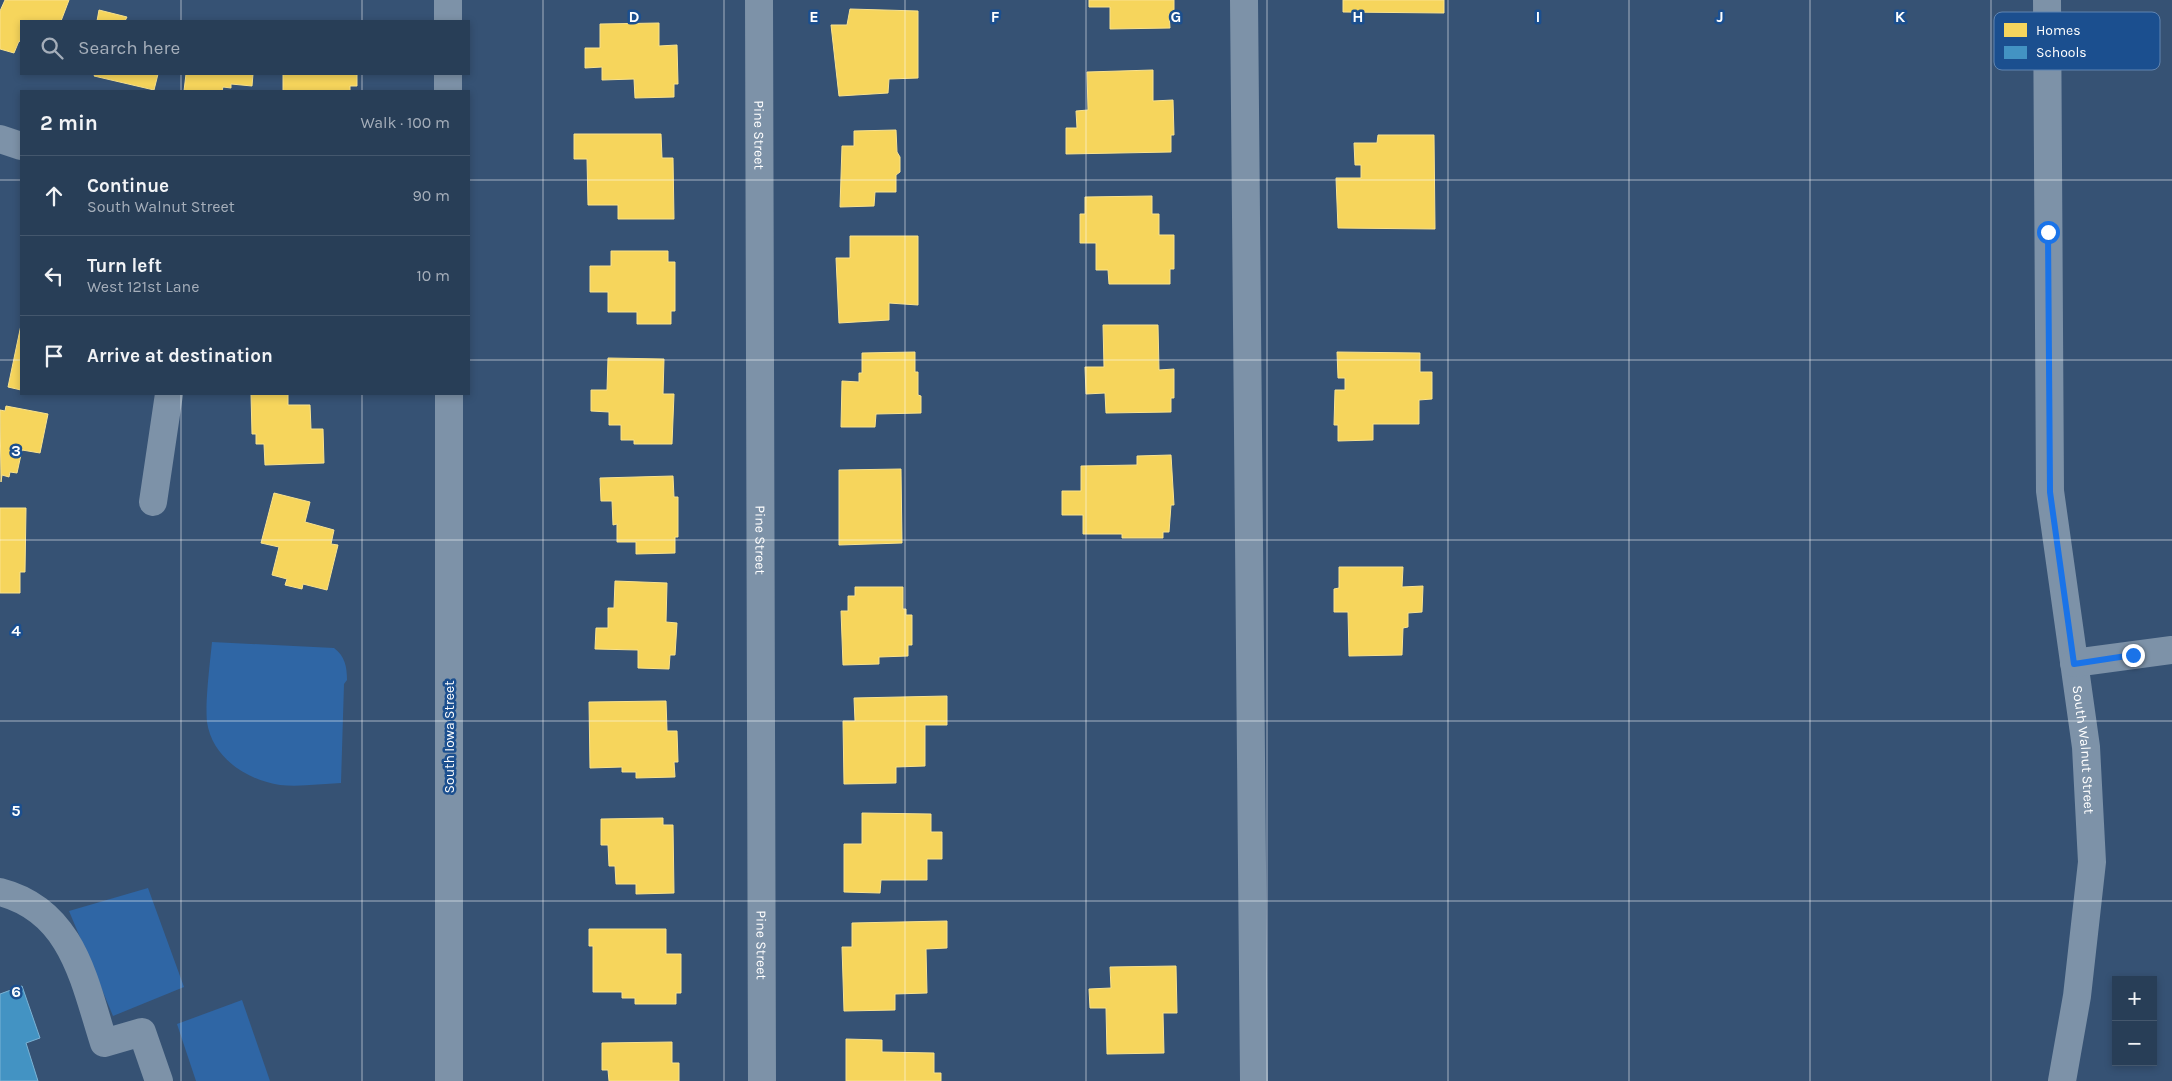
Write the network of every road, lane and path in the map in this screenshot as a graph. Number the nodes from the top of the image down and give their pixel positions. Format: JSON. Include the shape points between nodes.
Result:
{"nodes":[{"id":1,"x":448,"y":0,"type":"edge"},
{"id":2,"x":759,"y":0,"type":"edge"},
{"id":3,"x":1244,"y":0,"type":"edge"},
{"id":4,"x":448,"y":20,"type":"edge"},
{"id":5,"x":2047,"y":70,"type":"edge"},
{"id":6,"x":448,"y":75,"type":"edge"},
{"id":7,"x":448,"y":90,"type":"edge"},
{"id":8,"x":0,"y":139,"type":"edge"},
{"id":9,"x":20,"y":146,"type":"edge"},
{"id":10,"x":169,"y":395,"type":"edge"},
{"id":11,"x":449,"y":395,"type":"edge"},
{"id":12,"x":153,"y":502,"type":"dead end"},
{"id":13,"x":2172,"y":650,"type":"edge"},
{"id":14,"x":2074,"y":664,"type":"junction"},
{"id":15,"x":0,"y":892,"type":"edge"},
{"id":16,"x":159,"y":1081,"type":"edge"},
{"id":17,"x":449,"y":1081,"type":"edge"},
{"id":18,"x":762,"y":1081,"type":"edge"},
{"id":19,"x":1254,"y":1081,"type":"edge"},
{"id":20,"x":2062,"y":1081,"type":"edge"}],
"edges":[{"from":1,"to":4,"type":"street"},
{"from":2,"to":18,"type":"street","name":"Pine Street"},
{"from":3,"to":19,"type":"street"},
{"from":5,"to":14,"type":"street","name":"South Walnut Street","via":[[2050,492]]},
{"from":6,"to":7,"type":"street"},
{"from":8,"to":9,"type":"street"},
{"from":10,"to":12,"type":"street"},
{"from":11,"to":17,"type":"street","name":"South Iowa Street"},
{"from":13,"to":14,"type":"street"},
{"from":14,"to":20,"type":"street","name":"South Walnut Street","via":[[2086,747],[2092,862],[2077,996]]},
{"from":15,"to":16,"type":"street","via":[[34,906],[54,924],[73,950],[104,1043],[142,1032]]}]}
